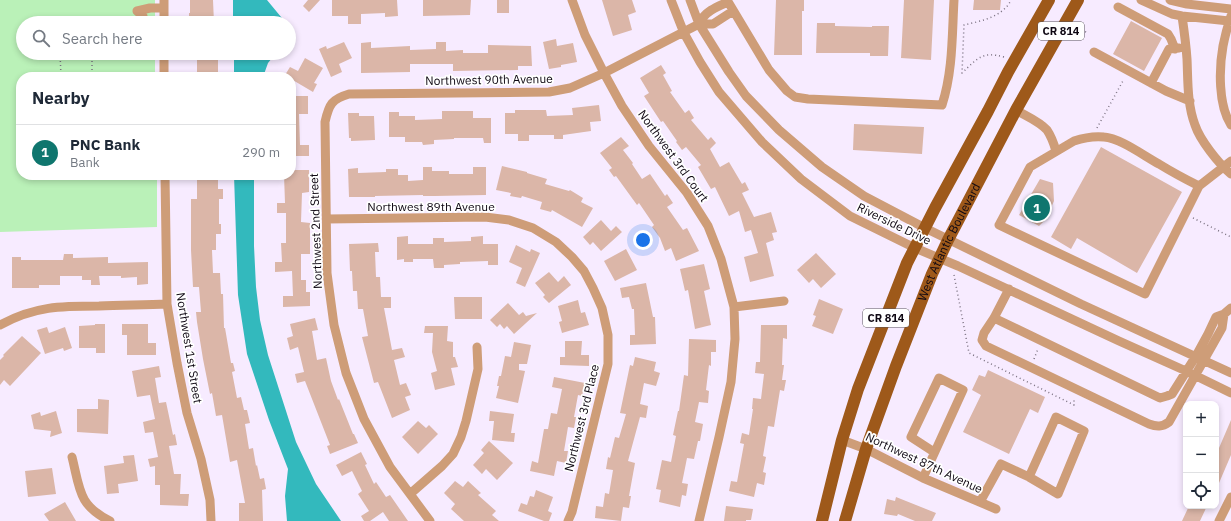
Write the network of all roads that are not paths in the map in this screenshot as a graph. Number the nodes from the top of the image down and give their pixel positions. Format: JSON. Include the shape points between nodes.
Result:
{"nodes":[{"id":1,"x":572,"y":0,"type":"edge"},
{"id":2,"x":671,"y":0,"type":"edge"},
{"id":3,"x":690,"y":0,"type":"edge"},
{"id":4,"x":954,"y":0,"type":"edge"},
{"id":5,"x":1049,"y":0,"type":"edge"},
{"id":6,"x":1078,"y":0,"type":"edge"},
{"id":7,"x":1141,"y":0,"type":"edge"},
{"id":8,"x":1170,"y":0,"type":"edge"},
{"id":9,"x":728,"y":1,"type":"edge"},
{"id":10,"x":164,"y":4,"type":"edge"},
{"id":11,"x":1118,"y":7,"type":"dead end"},
{"id":12,"x":1231,"y":9,"type":"edge"},
{"id":13,"x":733,"y":11,"type":"junction"},
{"id":14,"x":143,"y":16,"type":"dead end"},
{"id":15,"x":164,"y":16,"type":"edge"},
{"id":16,"x":1182,"y":16,"type":"junction"},
{"id":17,"x":1230,"y":18,"type":"edge"},
{"id":18,"x":699,"y":24,"type":"junction"},
{"id":19,"x":684,"y":33,"type":"junction"},
{"id":20,"x":1186,"y":47,"type":"junction"},
{"id":21,"x":1175,"y":49,"type":"junction"},
{"id":22,"x":1094,"y":52,"type":"dead end"},
{"id":23,"x":164,"y":60,"type":"edge"},
{"id":24,"x":164,"y":72,"type":"edge"},
{"id":25,"x":604,"y":73,"type":"junction"},
{"id":26,"x":1151,"y":83,"type":"junction"},
{"id":27,"x":338,"y":98,"type":"joint"},
{"id":28,"x":1190,"y":101,"type":"junction"},
{"id":29,"x":1016,"y":110,"type":"junction"},
{"id":30,"x":1231,"y":125,"type":"edge"},
{"id":31,"x":1056,"y":151,"type":"junction"},
{"id":32,"x":1231,"y":161,"type":"edge"},
{"id":33,"x":1223,"y":167,"type":"junction"},
{"id":34,"x":1231,"y":174,"type":"edge"},
{"id":35,"x":165,"y":180,"type":"edge"},
{"id":36,"x":1199,"y":186,"type":"junction"},
{"id":37,"x":327,"y":219,"type":"junction"},
{"id":38,"x":925,"y":228,"type":"junction"},
{"id":39,"x":948,"y":240,"type":"junction"},
{"id":40,"x":915,"y":248,"type":"junction"},
{"id":41,"x":572,"y":257,"type":"joint"},
{"id":42,"x":939,"y":258,"type":"junction"},
{"id":43,"x":1009,"y":289,"type":"junction"},
{"id":44,"x":784,"y":301,"type":"dead end"},
{"id":45,"x":168,"y":304,"type":"junction"},
{"id":46,"x":734,"y":307,"type":"junction"},
{"id":47,"x":1228,"y":311,"type":"edge"},
{"id":48,"x":994,"y":318,"type":"junction"},
{"id":49,"x":0,"y":325,"type":"edge"},
{"id":50,"x":477,"y":347,"type":"dead end"},
{"id":51,"x":1199,"y":358,"type":"junction"},
{"id":52,"x":1190,"y":373,"type":"junction"},
{"id":53,"x":1231,"y":373,"type":"edge"},
{"id":54,"x":1231,"y":393,"type":"edge"},
{"id":55,"x":1160,"y":398,"type":"junction"},
{"id":56,"x":1176,"y":410,"type":"junction"},
{"id":57,"x":842,"y":440,"type":"junction"},
{"id":58,"x":866,"y":450,"type":"junction"},
{"id":59,"x":934,"y":452,"type":"junction"},
{"id":60,"x":72,"y":456,"type":"dead end"},
{"id":61,"x":1029,"y":477,"type":"junction"},
{"id":62,"x":923,"y":478,"type":"junction"},
{"id":63,"x":410,"y":494,"type":"junction"},
{"id":64,"x":1231,"y":497,"type":"edge"},
{"id":65,"x":980,"y":502,"type":"junction"},
{"id":66,"x":996,"y":509,"type":"dead end"},
{"id":67,"x":110,"y":521,"type":"edge"},
{"id":68,"x":212,"y":521,"type":"edge"},
{"id":69,"x":430,"y":521,"type":"edge"},
{"id":70,"x":568,"y":521,"type":"edge"},
{"id":71,"x":699,"y":521,"type":"edge"},
{"id":72,"x":822,"y":521,"type":"edge"},
{"id":73,"x":845,"y":521,"type":"edge"},
{"id":74,"x":1219,"y":521,"type":"edge"}],
"edges":[{"from":1,"to":25,"type":"street","name":"Northwest 3rd Court","via":[[585,35]]},
{"from":2,"to":19,"type":"street","name":"Riverside Drive"},
{"from":3,"to":18,"type":"street","name":"Riverside Drive"},
{"from":4,"to":13,"type":"street","via":[[949,78],[942,105],[808,100],[795,97],[769,70]]},
{"from":5,"to":38,"type":"main road","number":"CR 814"},
{"from":6,"to":29,"type":"main road","name":"West Atlantic Boulevard","number":"CR 814"},
{"from":7,"to":16,"type":"street"},
{"from":8,"to":12,"type":"street"},
{"from":9,"to":13,"type":"street"},
{"from":9,"to":18,"type":"street","via":[[702,16]]},
{"from":10,"to":14,"type":"street","via":[[137,11]]},
{"from":10,"to":15,"type":"street"},
{"from":11,"to":21,"type":"street","via":[[1168,34]]},
{"from":13,"to":18,"type":"street","via":[[713,24]]},
{"from":16,"to":17,"type":"street"},
{"from":16,"to":20,"type":"street"},
{"from":17,"to":30,"type":"street","via":[[1223,45],[1221,84],[1225,112]]},
{"from":18,"to":19,"type":"street","name":"Northwest 90th Avenue"},
{"from":18,"to":38,"type":"street","name":"Riverside Drive","via":[[746,96],[779,130],[822,167],[864,196]]},
{"from":19,"to":25,"type":"street","name":"Northwest 90th Avenue"},
{"from":19,"to":40,"type":"street","name":"Riverside Drive","via":[[719,92],[762,142],[801,179],[850,216]]},
{"from":20,"to":21,"type":"street"},
{"from":20,"to":28,"type":"street"},
{"from":21,"to":26,"type":"street","via":[[1169,49]]},
{"from":22,"to":26,"type":"street"},
{"from":23,"to":24,"type":"street"},
{"from":25,"to":27,"type":"street","name":"Northwest 90th Avenue","via":[[570,88],[549,92],[349,94]]},
{"from":25,"to":46,"type":"street","name":"Northwest 3rd Court","via":[[645,140],[687,193],[708,226],[722,259]]},
{"from":26,"to":28,"type":"street"},
{"from":27,"to":37,"type":"street","name":"Northwest 2nd Street","via":[[328,108],[325,122]]},
{"from":28,"to":33,"type":"street","via":[[1194,124]]},
{"from":29,"to":31,"type":"street","via":[[1046,129]]},
{"from":29,"to":39,"type":"main road","name":"West Atlantic Boulevard","number":"CR 814"},
{"from":31,"to":36,"type":"street","via":[[1074,141],[1096,137],[1108,138]]},
{"from":31,"to":36,"type":"street","via":[[1030,166],[999,225],[1145,294]]},
{"from":32,"to":33,"type":"street"},
{"from":33,"to":34,"type":"street"},
{"from":33,"to":36,"type":"street"},
{"from":35,"to":45,"type":"street","name":"Northwest 1st Street"},
{"from":37,"to":41,"type":"street","name":"Northwest 89th Avenue","via":[[484,217],[509,220],[533,228],[556,242]]},
{"from":37,"to":63,"type":"street","name":"Northwest 2nd Street","via":[[327,273],[334,325],[346,373],[364,418],[390,467]]},
{"from":38,"to":39,"type":"street","name":"Riverside Drive"},
{"from":38,"to":40,"type":"main road","number":"CR 814"},
{"from":39,"to":42,"type":"main road","name":"West Atlantic Boulevard","number":"CR 814"},
{"from":39,"to":51,"type":"street","name":"Riverside Drive"},
{"from":40,"to":42,"type":"street","name":"Riverside Drive"},
{"from":40,"to":57,"type":"main road","number":"CR 814","via":[[858,389]]},
{"from":41,"to":70,"type":"street","name":"Northwest 3rd Place","via":[[594,288],[602,308],[608,335],[608,364]]},
{"from":42,"to":43,"type":"street","name":"Riverside Drive"},
{"from":42,"to":58,"type":"main road","name":"West Atlantic Boulevard","number":"CR 814","via":[[898,359]]},
{"from":43,"to":48,"type":"street"},
{"from":43,"to":52,"type":"street","name":"Riverside Drive"},
{"from":44,"to":46,"type":"street"},
{"from":45,"to":49,"type":"street","via":[[54,307],[32,311]]},
{"from":45,"to":68,"type":"street","name":"Northwest 1st Street","via":[[187,413],[201,459]]},
{"from":46,"to":71,"type":"street","name":"Northwest 3rd Court","via":[[735,340],[731,382]]},
{"from":47,"to":51,"type":"street","via":[[1216,317]]},
{"from":48,"to":55,"type":"street"},
{"from":48,"to":56,"type":"street","via":[[982,337],[986,346],[1153,426],[1164,426]]},
{"from":50,"to":63,"type":"street","via":[[478,370],[461,437],[446,462]]},
{"from":51,"to":52,"type":"street"},
{"from":51,"to":53,"type":"street","name":"Riverside Drive"},
{"from":52,"to":54,"type":"street","name":"Riverside Drive"},
{"from":52,"to":55,"type":"street","via":[[1172,394]]},
{"from":52,"to":56,"type":"street"},
{"from":55,"to":56,"type":"street"},
{"from":57,"to":58,"type":"street","name":"Northwest 87th Avenue"},
{"from":57,"to":72,"type":"main road","number":"CR 814"},
{"from":58,"to":62,"type":"street","name":"Northwest 87th Avenue"},
{"from":58,"to":73,"type":"main road","name":"West Atlantic Boulevard","number":"CR 814"},
{"from":59,"to":59,"type":"street","via":[[963,390],[939,378],[911,437]]},
{"from":59,"to":62,"type":"street"},
{"from":60,"to":67,"type":"street","via":[[82,496],[88,506]]},
{"from":61,"to":61,"type":"street","via":[[1058,494],[1084,432],[1056,417]]},
{"from":61,"to":65,"type":"street","via":[[1001,464]]},
{"from":62,"to":65,"type":"street","name":"Northwest 87th Avenue"},
{"from":63,"to":69,"type":"street","name":"Northwest 2nd Street"},
{"from":64,"to":74,"type":"street"},
{"from":65,"to":66,"type":"street","name":"Northwest 87th Avenue"}]}
